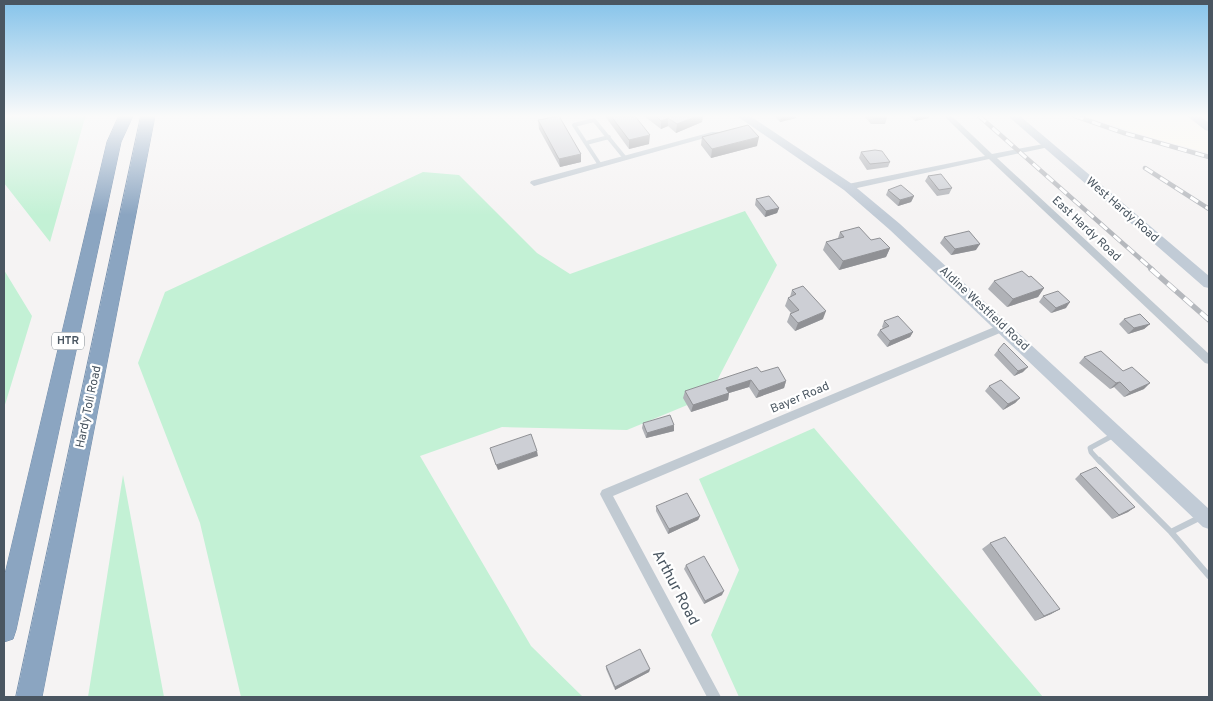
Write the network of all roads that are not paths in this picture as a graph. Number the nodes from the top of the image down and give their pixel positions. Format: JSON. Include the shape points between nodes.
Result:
{"nodes":[{"id":1,"x":113,"y":149,"type":"edge"},
{"id":2,"x":141,"y":149,"type":"edge"},
{"id":3,"x":590,"y":149,"type":"edge"},
{"id":4,"x":617,"y":149,"type":"edge"},
{"id":5,"x":659,"y":149,"type":"edge"},
{"id":6,"x":788,"y":149,"type":"edge"},
{"id":7,"x":982,"y":149,"type":"edge"},
{"id":8,"x":1027,"y":149,"type":"edge"},
{"id":9,"x":1050,"y":149,"type":"edge"},
{"id":10,"x":990,"y":156,"type":"junction"},
{"id":11,"x":625,"y":158,"type":"junction"},
{"id":12,"x":600,"y":165,"type":"junction"},
{"id":13,"x":534,"y":183,"type":"dead end"},
{"id":14,"x":848,"y":187,"type":"junction"},
{"id":15,"x":1209,"y":283,"type":"edge"},
{"id":16,"x":1004,"y":327,"type":"junction"},
{"id":17,"x":1209,"y":360,"type":"edge"},
{"id":18,"x":1116,"y":434,"type":"junction"},
{"id":19,"x":606,"y":494,"type":"joint"},
{"id":20,"x":1206,"y":518,"type":"edge"},
{"id":21,"x":1171,"y":532,"type":"junction"},
{"id":22,"x":19,"y":568,"type":"junction"},
{"id":23,"x":1209,"y":576,"type":"edge"},
{"id":24,"x":4,"y":615,"type":"edge"},
{"id":25,"x":4,"y":630,"type":"edge"},
{"id":26,"x":29,"y":697,"type":"edge"},
{"id":27,"x":714,"y":697,"type":"edge"}],
"edges":[{"from":1,"to":22,"type":"highway","number":"HTR"},
{"from":2,"to":26,"type":"highway","name":"Hardy Toll Road","number":"HTR"},
{"from":3,"to":12,"type":"lane"},
{"from":4,"to":11,"type":"lane"},
{"from":5,"to":11,"type":"street"},
{"from":6,"to":14,"type":"main road","name":"Aldine Westfield Road"},
{"from":7,"to":10,"type":"street","name":"East Hardy Road"},
{"from":8,"to":10,"type":"street"},
{"from":9,"to":15,"type":"main road","name":"West Hardy Road"},
{"from":10,"to":14,"type":"street"},
{"from":10,"to":17,"type":"street","name":"East Hardy Road"},
{"from":11,"to":12,"type":"street"},
{"from":12,"to":13,"type":"street"},
{"from":14,"to":16,"type":"main road","name":"Aldine Westfield Road"},
{"from":16,"to":18,"type":"main road","name":"Aldine Westfield Road"},
{"from":16,"to":19,"type":"street","name":"Bayer Road"},
{"from":18,"to":20,"type":"main road","name":"Aldine Westfield Road"},
{"from":18,"to":21,"type":"lane","via":[[1090,448],[1091,452]]},
{"from":19,"to":27,"type":"street","name":"Arthur Road"},
{"from":20,"to":21,"type":"lane"},
{"from":21,"to":23,"type":"lane"},
{"from":22,"to":24,"type":"highway"},
{"from":22,"to":25,"type":"highway","number":"HTR"}]}
